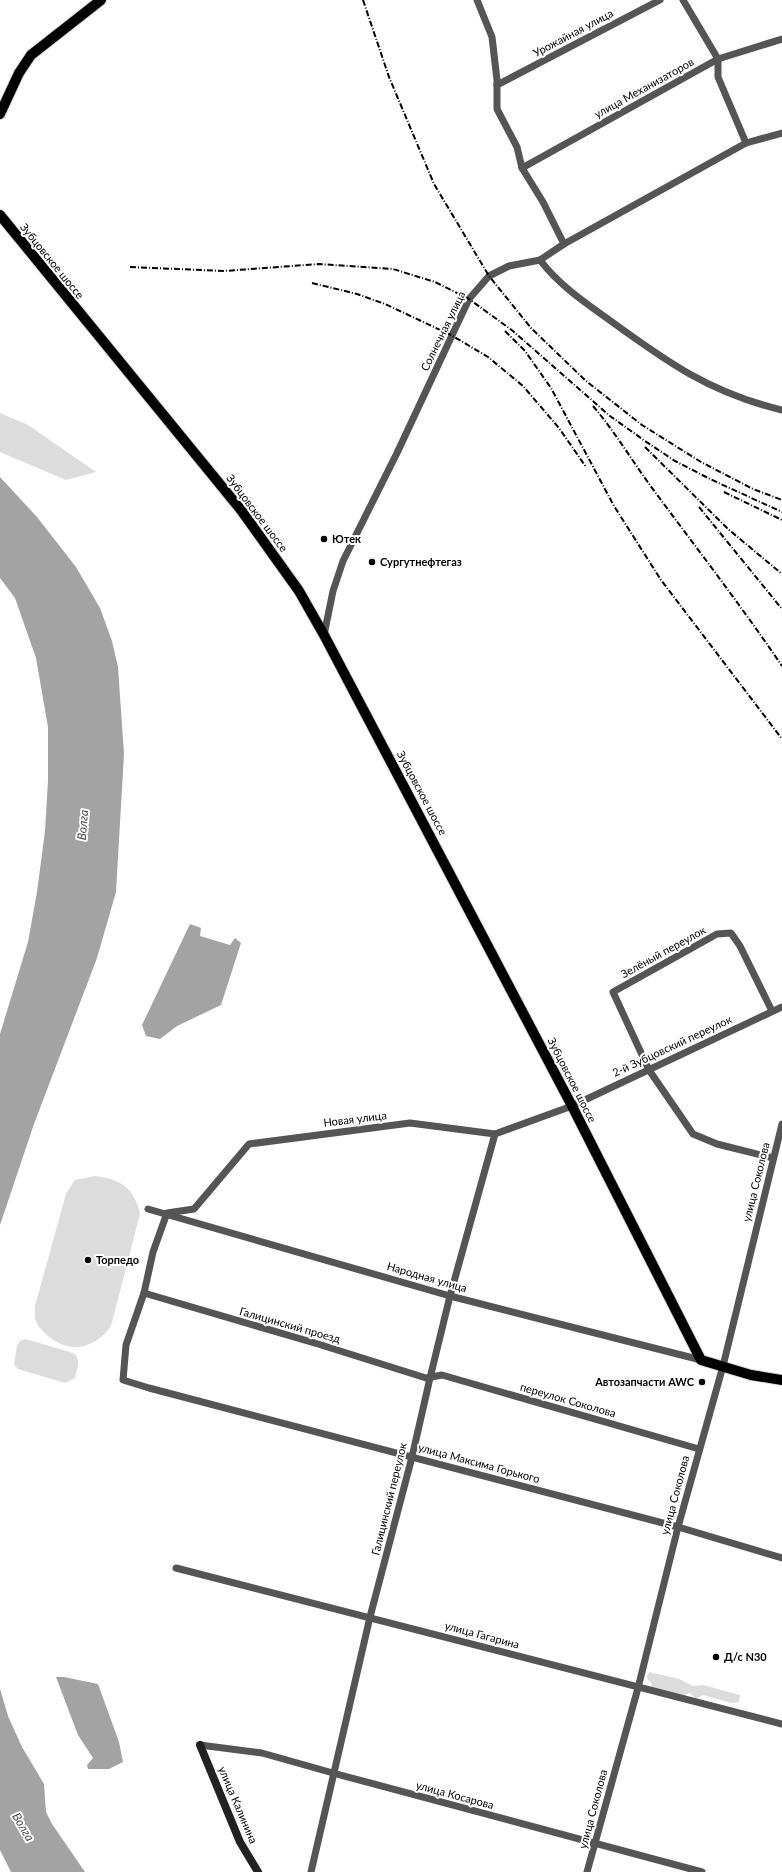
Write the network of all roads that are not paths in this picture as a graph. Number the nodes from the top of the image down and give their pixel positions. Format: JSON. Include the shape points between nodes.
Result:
{"nodes":[{"id":1,"x":101,"y":0,"type":"edge"},
{"id":2,"x":486,"y":0,"type":"edge"},
{"id":3,"x":660,"y":0,"type":"edge"},
{"id":4,"x":683,"y":0,"type":"edge"},
{"id":5,"x":478,"y":2,"type":"edge"},
{"id":6,"x":782,"y":38,"type":"edge"},
{"id":7,"x":718,"y":59,"type":"junction"},
{"id":8,"x":497,"y":85,"type":"junction"},
{"id":9,"x":0,"y":114,"type":"edge"},
{"id":10,"x":782,"y":133,"type":"edge"},
{"id":11,"x":746,"y":143,"type":"junction"},
{"id":12,"x":522,"y":168,"type":"junction"},
{"id":13,"x":0,"y":217,"type":"edge"},
{"id":14,"x":564,"y":244,"type":"junction"},
{"id":15,"x":540,"y":260,"type":"junction"},
{"id":16,"x":782,"y":410,"type":"edge"},
{"id":17,"x":324,"y":635,"type":"junction"},
{"id":18,"x":782,"y":1007,"type":"edge"},
{"id":19,"x":772,"y":1011,"type":"junction"},
{"id":20,"x":649,"y":1070,"type":"junction"},
{"id":21,"x":572,"y":1106,"type":"junction"},
{"id":22,"x":782,"y":1124,"type":"edge"},
{"id":23,"x":495,"y":1134,"type":"junction"},
{"id":24,"x":773,"y":1158,"type":"junction"},
{"id":25,"x":148,"y":1209,"type":"dead end"},
{"id":26,"x":167,"y":1213,"type":"junction"},
{"id":27,"x":144,"y":1293,"type":"junction"},
{"id":28,"x":450,"y":1296,"type":"junction"},
{"id":29,"x":701,"y":1360,"type":"junction"},
{"id":30,"x":723,"y":1366,"type":"junction"},
{"id":31,"x":430,"y":1378,"type":"junction"},
{"id":32,"x":782,"y":1380,"type":"edge"},
{"id":33,"x":699,"y":1449,"type":"junction"},
{"id":34,"x":412,"y":1457,"type":"junction"},
{"id":35,"x":678,"y":1527,"type":"junction"},
{"id":36,"x":782,"y":1558,"type":"edge"},
{"id":37,"x":176,"y":1568,"type":"dead end"},
{"id":38,"x":370,"y":1617,"type":"junction"},
{"id":39,"x":638,"y":1688,"type":"junction"},
{"id":40,"x":782,"y":1724,"type":"edge"},
{"id":41,"x":200,"y":1745,"type":"joint"},
{"id":42,"x":333,"y":1774,"type":"junction"},
{"id":43,"x":594,"y":1844,"type":"junction"},
{"id":44,"x":258,"y":1872,"type":"edge"},
{"id":45,"x":311,"y":1872,"type":"edge"},
{"id":46,"x":587,"y":1872,"type":"edge"},
{"id":47,"x":702,"y":1872,"type":"edge"}],
"edges":[{"from":1,"to":9,"type":"main road","via":[[32,55],[19,73]]},
{"from":2,"to":5,"type":"street"},
{"from":3,"to":8,"type":"street","name":"Урожайная улица"},
{"from":4,"to":7,"type":"street"},
{"from":5,"to":8,"type":"street","via":[[492,37]]},
{"from":6,"to":7,"type":"street","name":"улица Механизаторов"},
{"from":7,"to":11,"type":"street","via":[[718,77]]},
{"from":7,"to":12,"type":"street","name":"улица Механизаторов"},
{"from":8,"to":12,"type":"street","via":[[497,109],[517,147]]},
{"from":10,"to":11,"type":"street","name":"Солнечная улица"},
{"from":11,"to":14,"type":"street","name":"Солнечная улица"},
{"from":12,"to":14,"type":"street"},
{"from":13,"to":17,"type":"main road","name":"Зубцовское шоссе","via":[[241,510],[299,591]]},
{"from":14,"to":15,"type":"street","name":"Солнечная улица"},
{"from":15,"to":16,"type":"street","via":[[559,282],[684,372],[736,397]]},
{"from":15,"to":17,"type":"street","name":"Солнечная улица","via":[[509,266],[489,276],[469,299],[343,561],[333,591]]},
{"from":17,"to":21,"type":"main road","name":"Зубцовское шоссе"},
{"from":18,"to":19,"type":"street","name":"2-й Зубцовский переулок"},
{"from":19,"to":20,"type":"street","name":"2-й Зубцовский переулок"},
{"from":19,"to":20,"type":"street","name":"Зелёный переулок","via":[[731,933],[717,934],[613,992]]},
{"from":20,"to":21,"type":"street","name":"2-й Зубцовский переулок"},
{"from":20,"to":24,"type":"street","via":[[692,1134],[716,1144]]},
{"from":21,"to":23,"type":"street","name":"Новая улица"},
{"from":21,"to":29,"type":"main road","name":"Зубцовское шоссе"},
{"from":22,"to":24,"type":"street","name":"улица Соколова"},
{"from":23,"to":26,"type":"street","name":"Новая улица","via":[[410,1124],[249,1144],[194,1209]]},
{"from":23,"to":28,"type":"street","name":"Галицинский переулок"},
{"from":24,"to":30,"type":"street","name":"улица Соколова"},
{"from":25,"to":26,"type":"street","name":"Народная улица"},
{"from":26,"to":27,"type":"street","via":[[153,1252]]},
{"from":26,"to":28,"type":"street","name":"Народная улица"},
{"from":27,"to":31,"type":"street","name":"Галицинский проезд"},
{"from":27,"to":34,"type":"street","name":"улица Максима Горького","via":[[126,1345],[123,1380]]},
{"from":28,"to":29,"type":"street","name":"Народная улица"},
{"from":28,"to":31,"type":"street","name":"Галицинский переулок"},
{"from":29,"to":30,"type":"main road"},
{"from":30,"to":32,"type":"main road","via":[[751,1375]]},
{"from":30,"to":33,"type":"street","name":"улица Соколова"},
{"from":31,"to":33,"type":"street","name":"переулок Соколова","via":[[442,1375]]},
{"from":31,"to":34,"type":"street","name":"Галицинский переулок"},
{"from":33,"to":35,"type":"street","name":"улица Соколова"},
{"from":34,"to":35,"type":"street","name":"улица Максима Горького"},
{"from":34,"to":38,"type":"street","name":"Галицинский переулок"},
{"from":35,"to":36,"type":"street","name":"улица Максима Горького"},
{"from":35,"to":39,"type":"street","name":"улица Соколова"},
{"from":37,"to":38,"type":"street","name":"улица Гагарина"},
{"from":38,"to":39,"type":"street","name":"улица Гагарина"},
{"from":38,"to":42,"type":"street","name":"Галицинский переулок"},
{"from":39,"to":40,"type":"street","name":"улица Гагарина"},
{"from":39,"to":43,"type":"street","name":"улица Соколова"},
{"from":41,"to":42,"type":"street","name":"улица Косарова","via":[[262,1753]]},
{"from":41,"to":44,"type":"street","name":"улица Калинина","via":[[240,1842]]},
{"from":42,"to":43,"type":"street","name":"улица Косарова"},
{"from":42,"to":45,"type":"street","name":"Галицинский переулок"},
{"from":43,"to":46,"type":"street","name":"улица Соколова"},
{"from":43,"to":47,"type":"street","name":"улица Косарова"}]}
